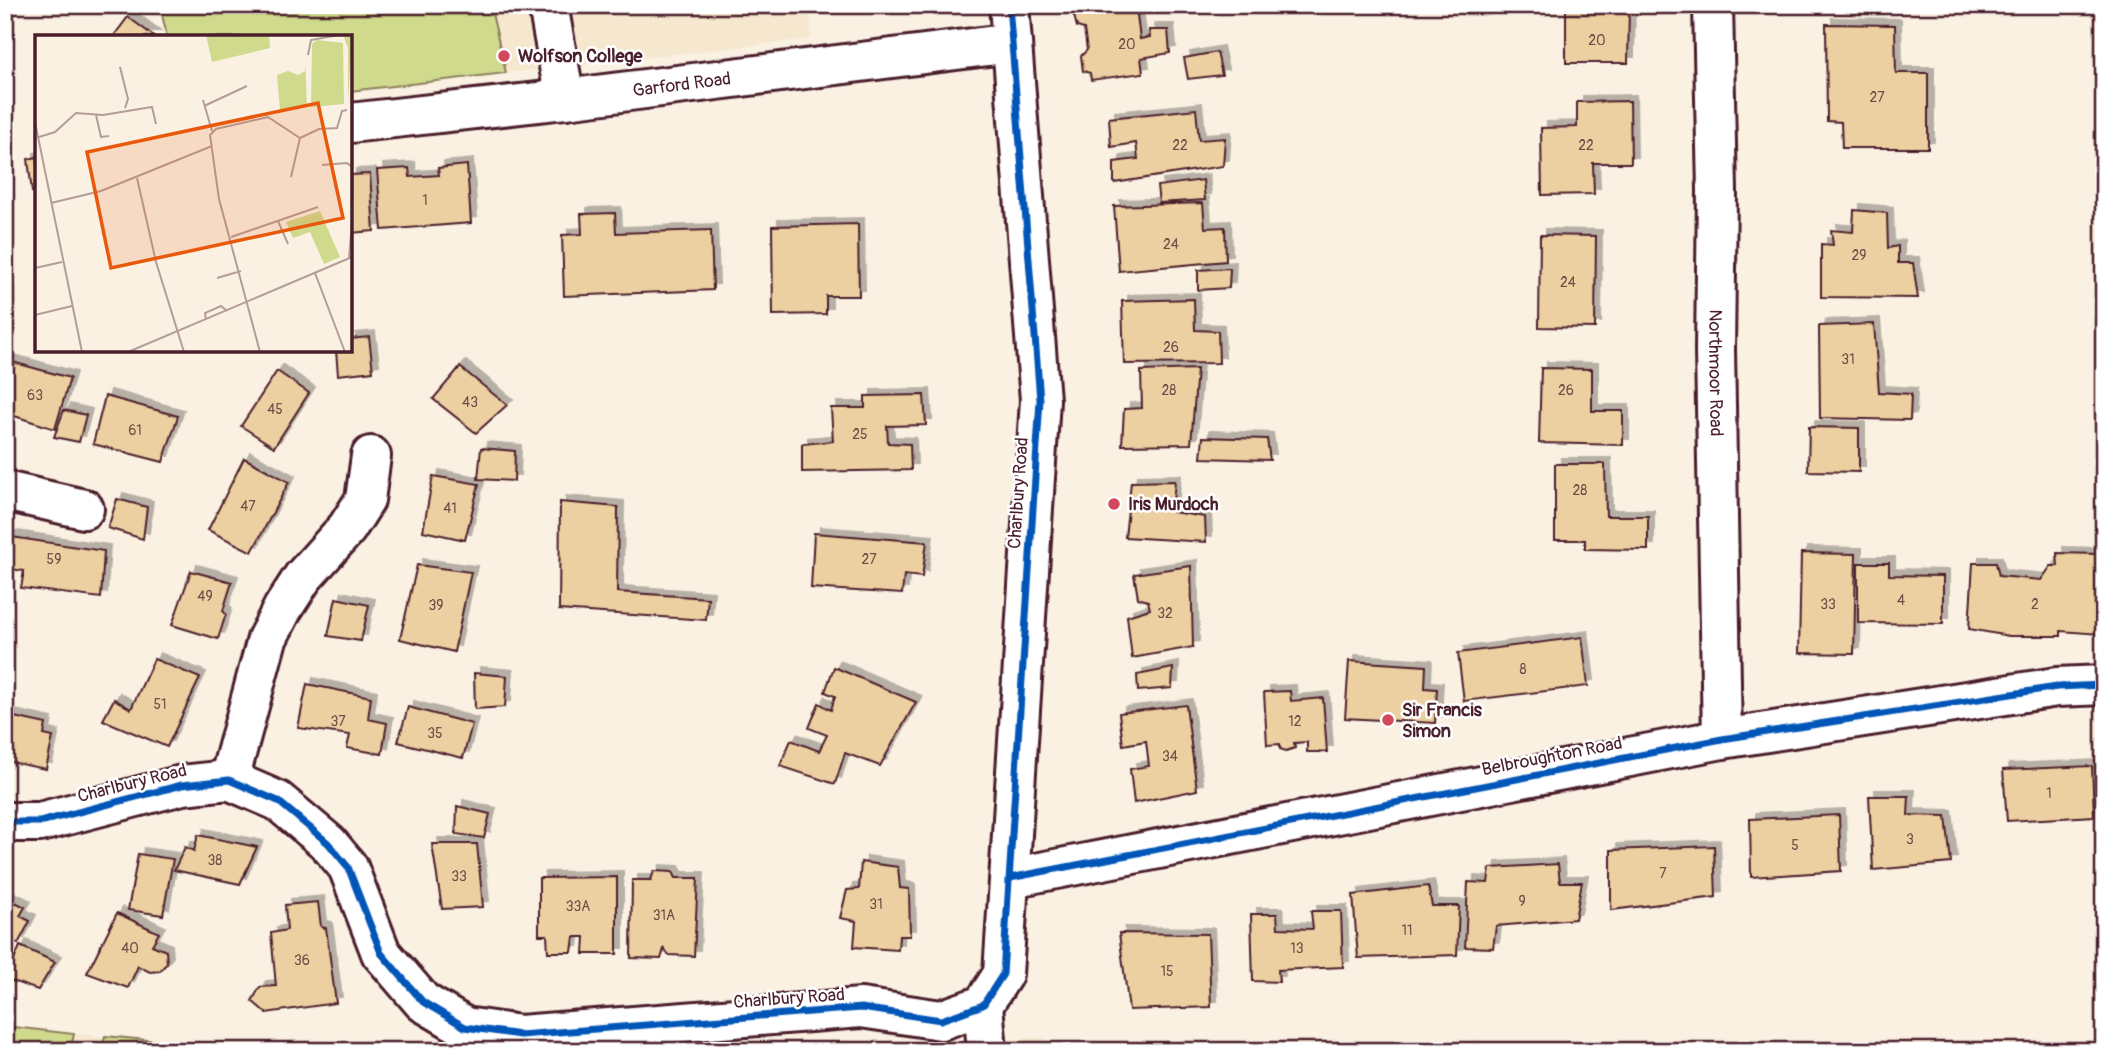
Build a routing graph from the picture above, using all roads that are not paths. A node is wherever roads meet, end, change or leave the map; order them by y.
1 (548, 5) edge
2 (1009, 5) edge
3 (1713, 5) edge
4 (1012, 43) junction
5 (565, 100) junction
6 (352, 123) edge
7 (371, 457) dead end
8 (5, 491) edge
9 (84, 509) dead end
10 (2104, 685) edge
11 (1722, 739) junction
12 (229, 780) junction
13 (5, 822) edge
14 (1010, 878) junction
15 (983, 1005) junction
16 (987, 1051) edge

1 - 5 street
2 - 4 street, Charlbury Road
3 - 11 street, Northmoor Road
4 - 5 street, Garford Road
4 - 14 street, Charlbury Road
5 - 6 street, Garford Road
7 - 12 street
8 - 9 street
10 - 11 street, Belbroughton Road
11 - 14 street, Belbroughton Road
12 - 13 street, Charlbury Road
12 - 15 street, Charlbury Road
14 - 15 street, Charlbury Road
15 - 16 street

